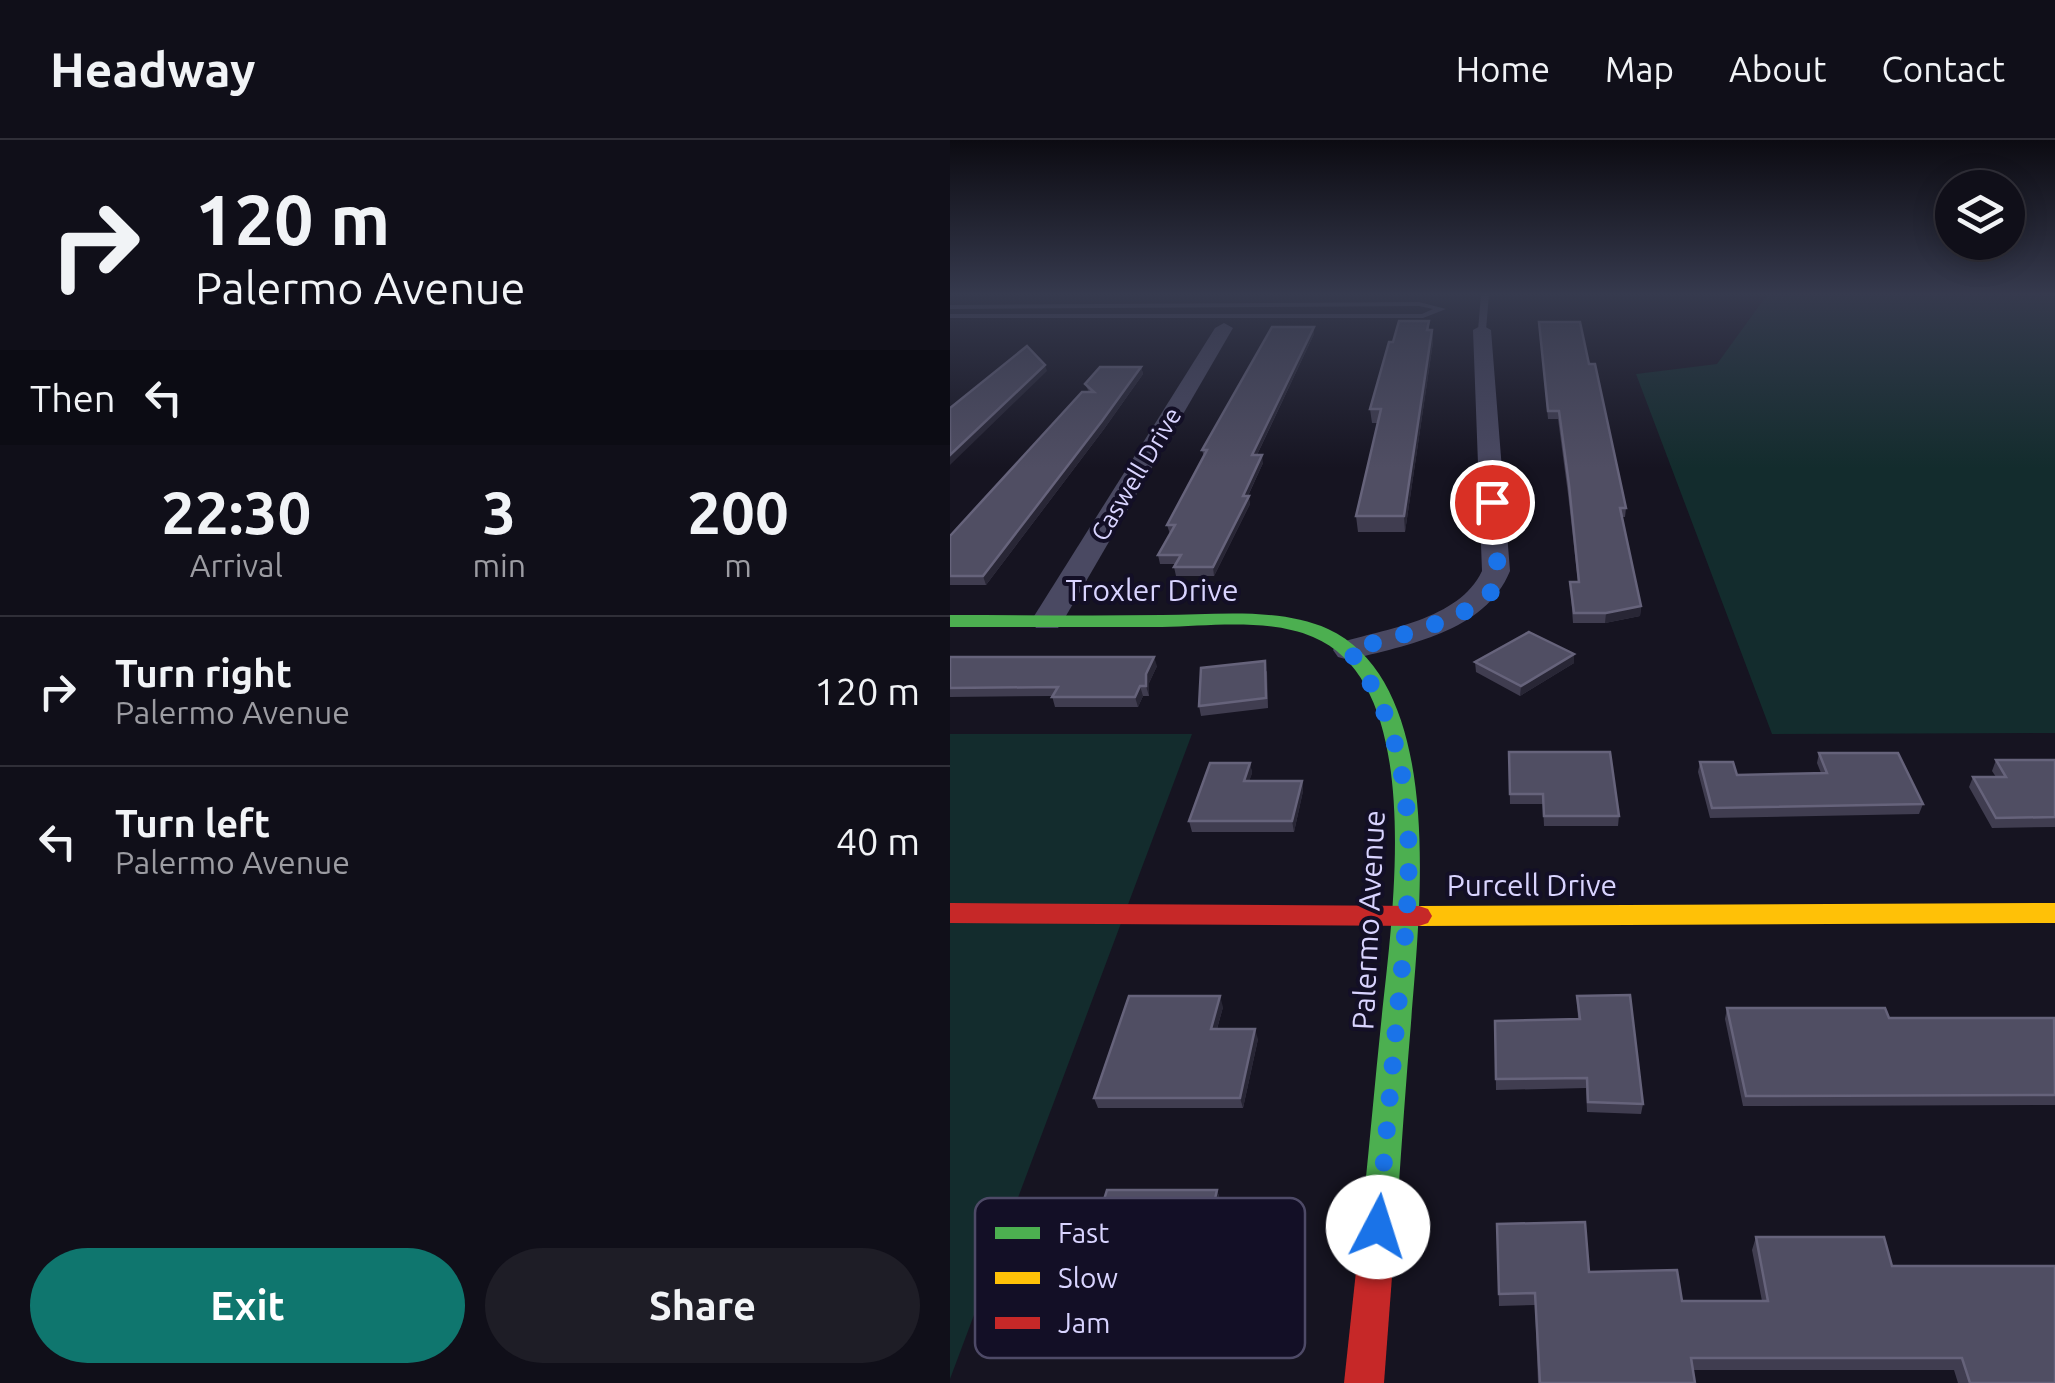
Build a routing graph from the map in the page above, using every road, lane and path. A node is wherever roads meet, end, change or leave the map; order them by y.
1 (1209, 352) edge
2 (1483, 352) edge
3 (1047, 620) junction
4 (950, 621) edge
5 (1349, 650) junction
6 (2055, 913) edge
7 (950, 914) edge
8 (1406, 916) junction
9 (1364, 1383) edge

1 - 3 street, Caswell Drive
2 - 5 street
3 - 4 street, Troxler Drive
3 - 5 street, Troxler Drive
5 - 8 street, Palermo Avenue
6 - 8 street, Purcell Drive
7 - 8 street, Purcell Drive
8 - 9 street, Palermo Avenue

